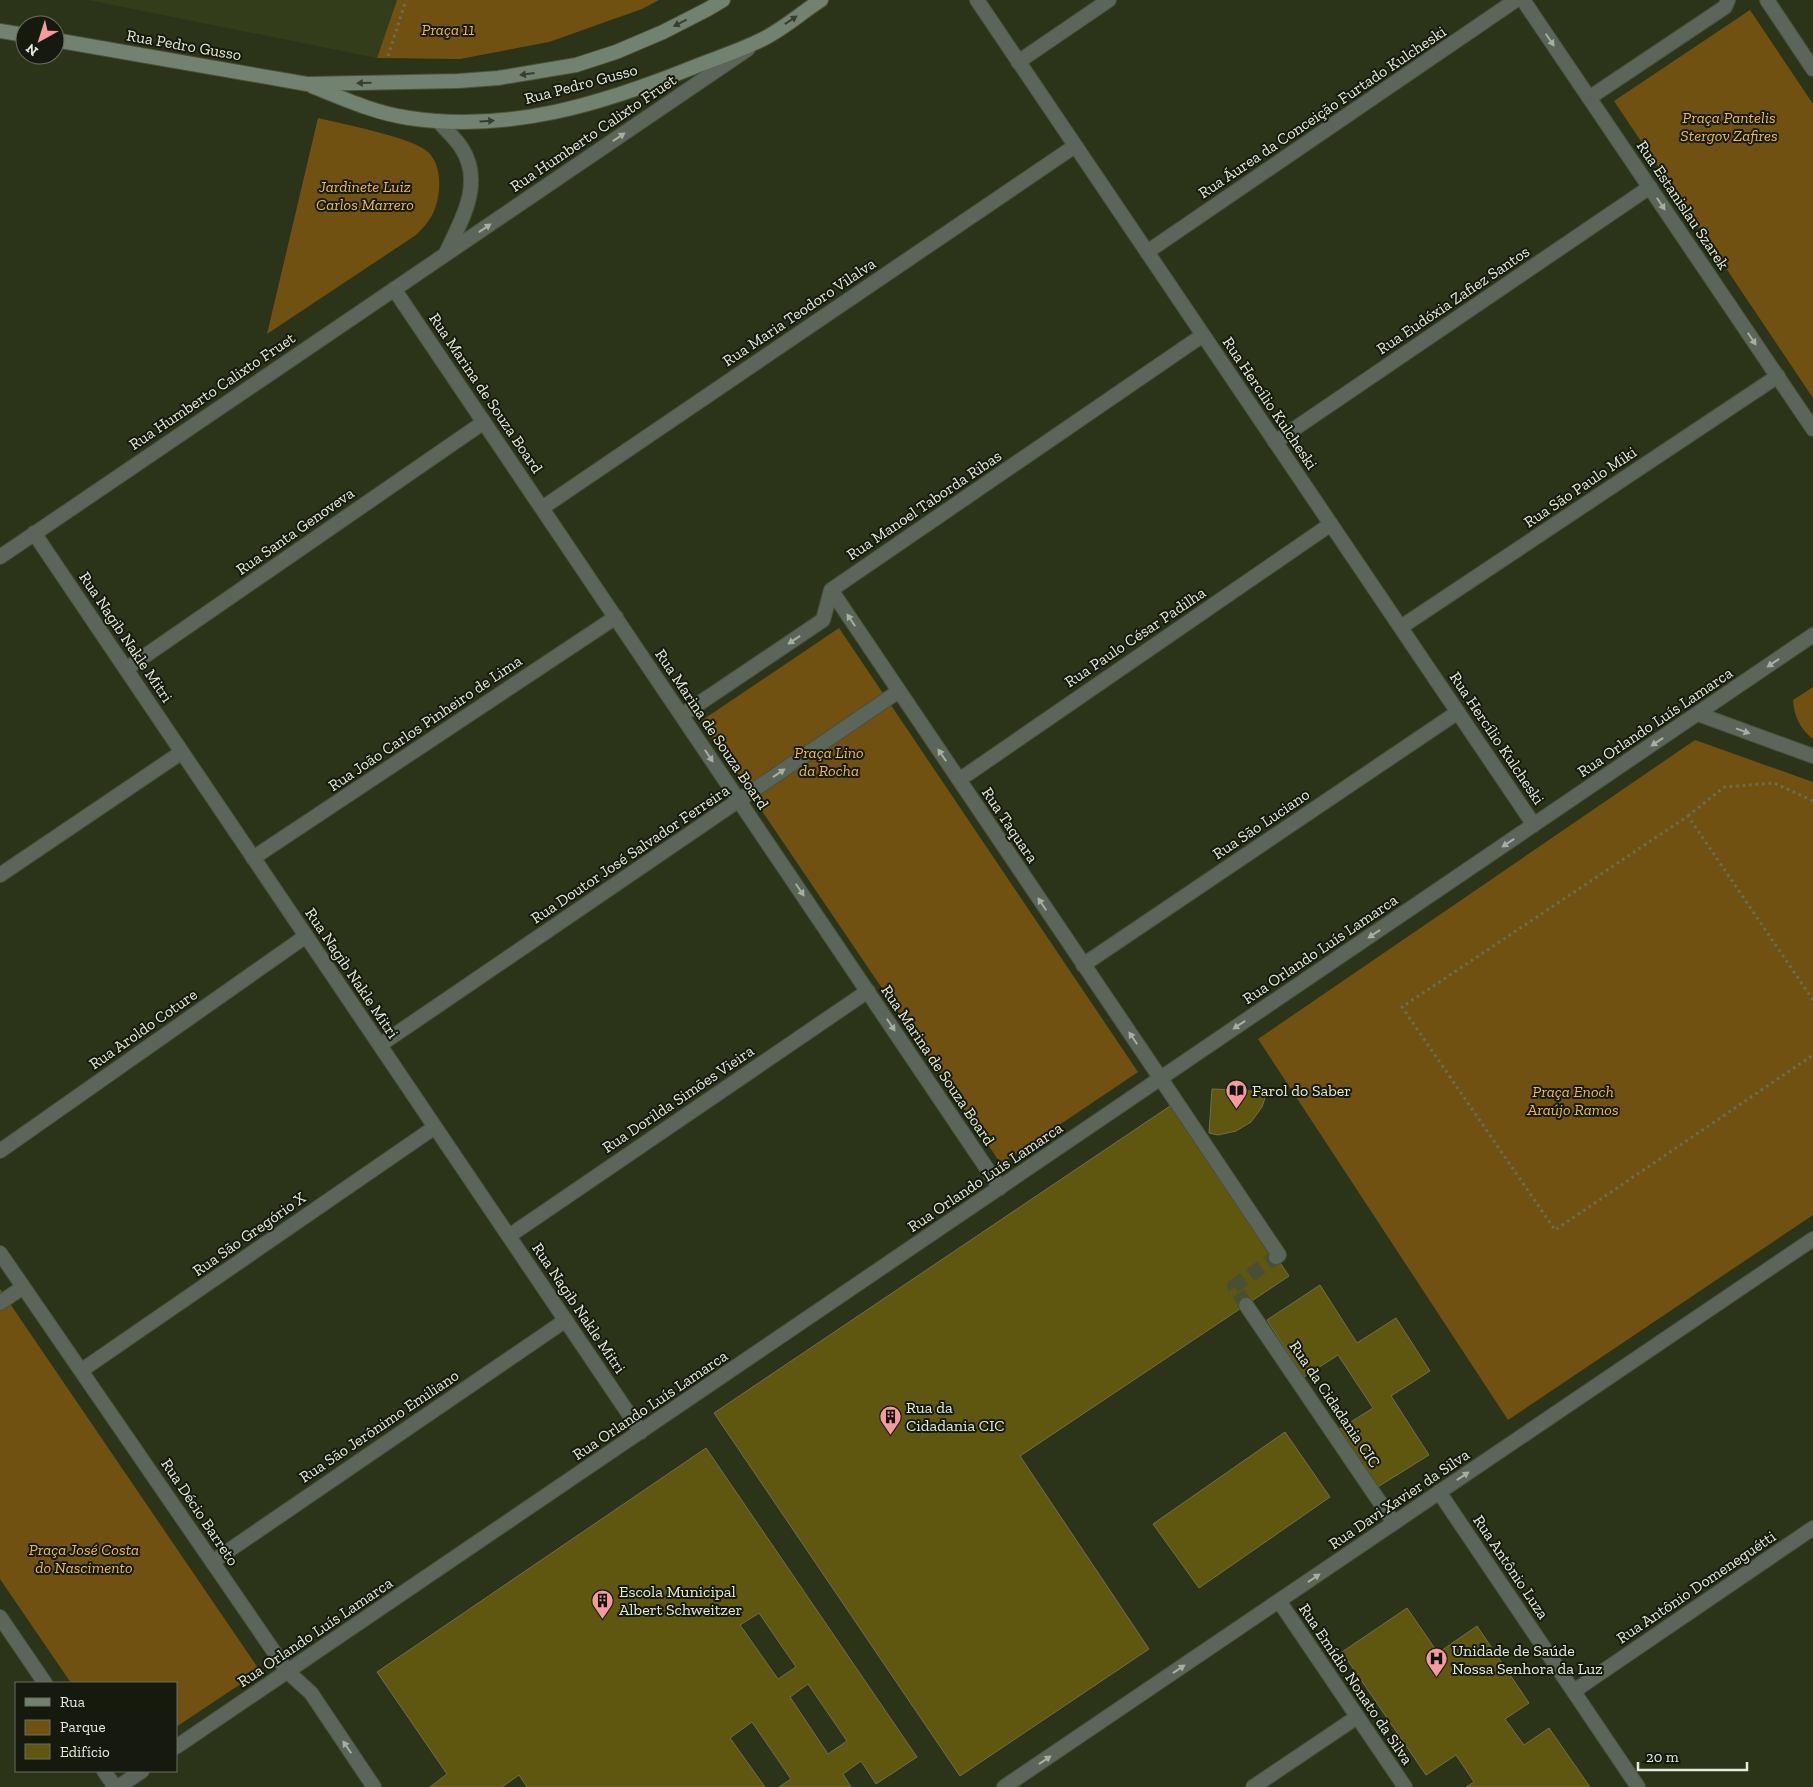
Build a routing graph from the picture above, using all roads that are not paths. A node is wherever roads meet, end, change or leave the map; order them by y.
1 (723, 0) edge
2 (821, 0) edge
3 (977, 0) edge
4 (1109, 0) edge
5 (1516, 0) edge
6 (1523, 0) edge
7 (1728, 0) edge
8 (1767, 0) edge
9 (0, 31) edge
10 (15, 33) edge
11 (762, 40) junction
12 (65, 42) edge
13 (1018, 62) junction
14 (1813, 69) edge
15 (307, 84) junction
16 (1589, 98) junction
17 (438, 121) junction
18 (1075, 146) junction
19 (1650, 187) junction
20 (1147, 252) junction
21 (445, 255) junction
22 (394, 289) junction
23 (1203, 335) junction
24 (1778, 376) junction
25 (484, 422) junction
26 (1813, 429) edge
27 (1276, 442) junction
28 (542, 508) junction
29 (1331, 524) junction
30 (34, 533) junction
31 (0, 557) edge
32 (831, 590) junction
33 (616, 617) junction
34 (1401, 628) junction
35 (1813, 635) edge
36 (126, 669) junction
37 (900, 691) junction
38 (1458, 712) junction
39 (1698, 714) junction
40 (682, 715) junction
41 (182, 752) junction
42 (1813, 756) edge
43 (959, 780) junction
44 (739, 800) junction
45 (1534, 825) junction
46 (253, 858) junction
47 (0, 875) edge
48 (306, 936) junction
49 (1084, 965) junction
50 (868, 991) junction
51 (380, 1045) junction
52 (1161, 1079) junction
53 (435, 1127) junction
54 (0, 1151) edge
55 (1000, 1188) junction
56 (509, 1236) junction
57 (1813, 1239) edge
58 (0, 1253) edge
59 (1276, 1257) dead end
60 (24, 1287) junction
61 (0, 1304) edge
62 (1246, 1304) tunnel mouth
63 (566, 1320) junction
64 (82, 1370) junction
65 (641, 1432) junction
66 (1439, 1492) junction
67 (1394, 1523) junction
68 (1813, 1528) edge
69 (212, 1562) junction
70 (1279, 1601) junction
71 (0, 1617) edge
72 (288, 1672) junction
73 (43, 1682) edge
74 (1574, 1691) junction
75 (1358, 1717) junction
76 (178, 1746) edge
77 (105, 1772) edge
78 (140, 1772) edge
79 (116, 1787) edge
80 (374, 1787) edge
81 (1004, 1787) edge
82 (1253, 1787) edge
83 (1405, 1787) edge
84 (1638, 1787) edge

1 -> 15 main road, Rua Pedro Gusso
11 -> 2 main road, Rua Pedro Gusso
3 - 13 street, Rua Hercílio Kulcheski
4 - 13 street
5 - 20 street, Rua Áurea da Conceição Furtado Kulcheski
6 -> 16 street, Rua Estanislau Szarek
7 - 16 street
8 - 14 street
9 - 10 main road
17 -> 11 main road, Rua Pedro Gusso
21 -> 11 street, Rua Humberto Calixto Fruet
12 - 15 main road, Rua Pedro Gusso
13 - 18 street, Rua Hercílio Kulcheski
15 - 17 main road, Rua Pedro Gusso
16 - 19 street, Rua Estanislau Szarek
17 - 21 street
18 - 20 street, Rua Hercílio Kulcheski
18 - 28 street, Rua Maria Teodoro Vilalva
19 -> 24 street, Rua Estanislau Szarek
19 - 27 street, Rua Eudóxia Zafiez Santos
20 - 23 street, Rua Hercílio Kulcheski
21 - 22 street, Rua Humberto Calixto Fruet
22 - 25 street, Rua Marina de Souza Board
22 - 30 street, Rua Humberto Calixto Fruet
23 - 27 street, Rua Hercílio Kulcheski
23 - 32 street, Rua Manoel Taborda Ribas
24 - 26 street, Rua Estanislau Szarek
24 - 34 street, Rua São Paulo Miki
25 - 28 street, Rua Marina de Souza Board
25 - 36 street, Rua Santa Genoveva
27 - 29 street, Rua Hercílio Kulcheski
28 - 33 street, Rua Marina de Souza Board
29 - 34 street, Rua Hercílio Kulcheski
29 - 43 street, Rua Paulo César Padilha
30 - 31 street, Rua Humberto Calixto Fruet
30 - 36 street, Rua Nagib Nakle Mitri
37 -> 32 street, Rua Taquara
32 -> 40 street
33 - 40 street, Rua Marina de Souza Board
33 - 46 street, Rua João Carlos Pinheiro de Lima
34 - 38 street, Rua Hercílio Kulcheski
35 -> 39 street, Rua Orlando Luís Lamarca
36 - 41 street, Rua Nagib Nakle Mitri
43 -> 37 street, Rua Taquara
44 -> 37 street, Rua Doutor José Salvador Ferreira
38 - 45 street, Rua Hercílio Kulcheski
38 - 49 street, Rua São Luciano
39 -> 42 street
39 -> 45 street, Rua Orlando Luís Lamarca
40 -> 44 street, Rua Marina de Souza Board
41 - 46 street, Rua Nagib Nakle Mitri
41 - 47 street
49 -> 43 street, Rua Taquara
44 -> 50 street, Rua Marina de Souza Board
44 - 51 street, Rua Doutor José Salvador Ferreira
45 -> 52 street, Rua Orlando Luís Lamarca
46 - 48 street, Rua Nagib Nakle Mitri
48 - 51 street, Rua Nagib Nakle Mitri
48 - 54 street, Rua Aroldo Coture
52 -> 49 street, Rua Taquara
50 -> 55 street, Rua Marina de Souza Board
50 - 56 street, Rua Dorilda Simões Vieira
51 - 53 street, Rua Nagib Nakle Mitri
52 - 55 street, Rua Orlando Luís Lamarca
52 - 59 street
53 - 56 street, Rua Nagib Nakle Mitri
53 - 64 street, Rua São Gregório X
55 - 65 street, Rua Orlando Luís Lamarca
56 - 63 street, Rua Nagib Nakle Mitri
66 -> 57 street, Rua Davi Xavier da Silva
58 - 60 street, Rua Décio Barreto
60 - 61 street
60 - 64 street, Rua Décio Barreto
62 - 67 street, Rua da Cidadania CIC
63 - 65 street, Rua Nagib Nakle Mitri
63 - 69 street, Rua São Jerônimo Emiliano
64 - 69 street, Rua Décio Barreto
65 - 72 street, Rua Orlando Luís Lamarca
66 - 67 street, Rua Davi Xavier da Silva
66 - 74 street, Rua Antônio Luza
70 -> 67 street, Rua Davi Xavier da Silva
68 - 74 street, Rua Antônio Domeneguétti
69 - 72 street, Rua Décio Barreto
70 - 75 street, Rua Emídio Nonato da Silva
81 -> 70 street, Rua Davi Xavier da Silva
71 - 73 street
72 - 76 street, Rua Orlando Luís Lamarca
80 -> 72 street, Rua Décio Barreto
74 - 84 street, Rua Antônio Luza
75 - 82 street
75 - 83 street, Rua Emídio Nonato da Silva
77 - 79 street
78 - 79 street

